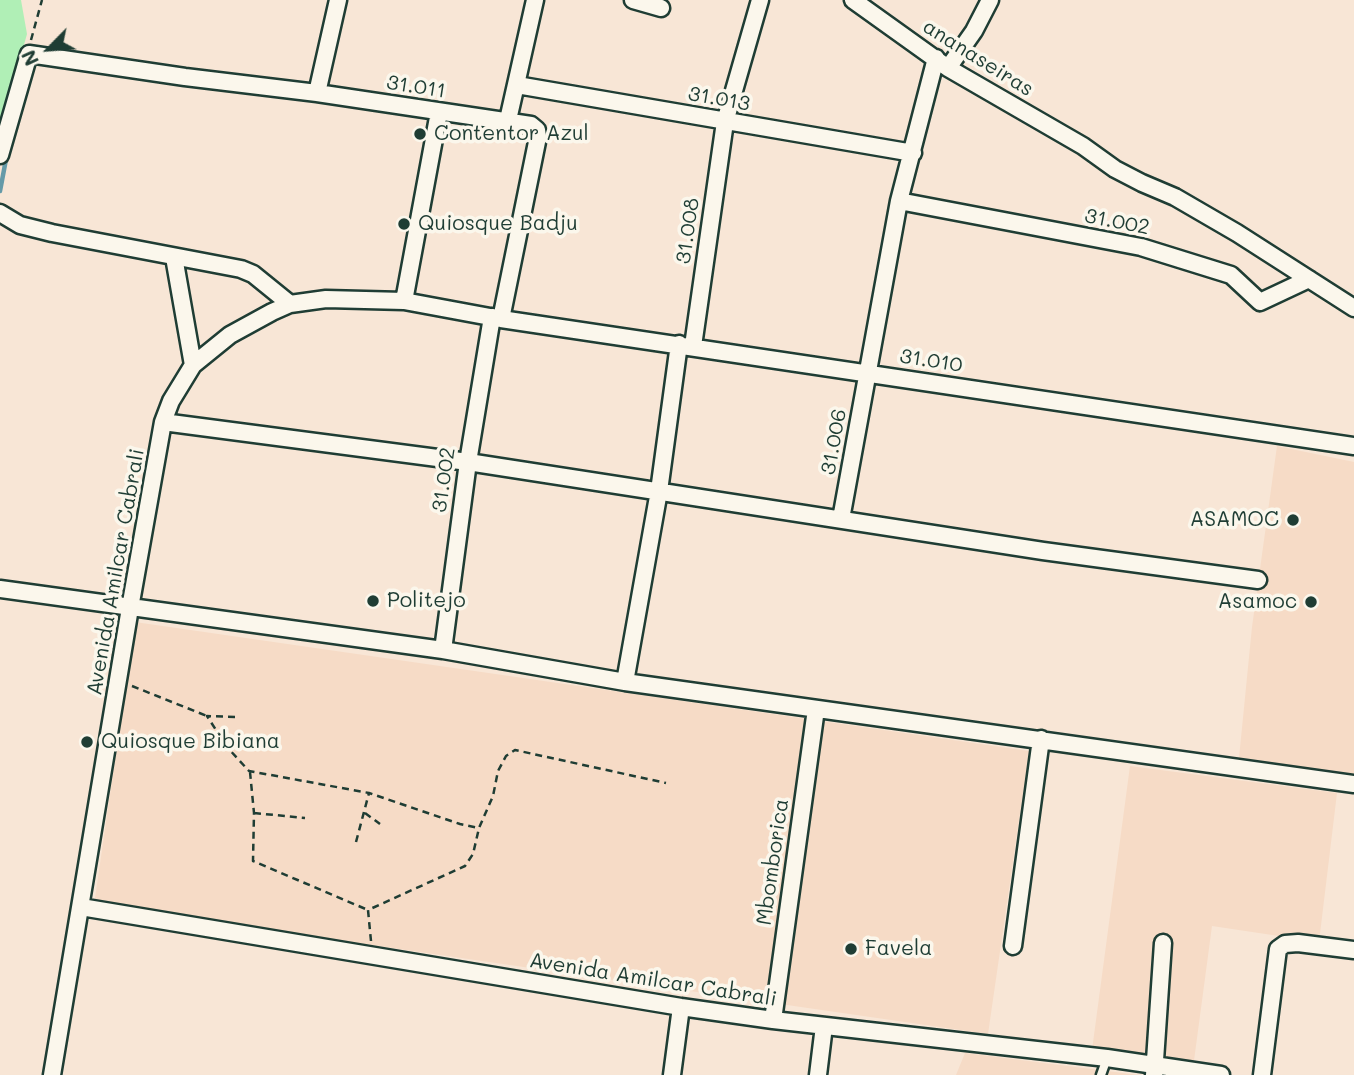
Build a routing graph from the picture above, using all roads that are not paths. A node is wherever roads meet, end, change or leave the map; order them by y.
1 (338, 0) edge
2 (535, 0) edge
3 (633, 0) edge
4 (760, 0) edge
5 (853, 0) edge
6 (990, 0) edge
7 (661, 8) dead end
8 (942, 63) junction
9 (517, 85) junction
10 (317, 93) junction
11 (439, 112) junction
12 (508, 120) junction
13 (725, 122) junction
14 (913, 153) junction
15 (0, 155) edge
16 (900, 201) junction
17 (0, 213) edge
18 (174, 257) junction
19 (1308, 279) junction
20 (404, 301) junction
21 (290, 304) junction
22 (1354, 308) edge
23 (496, 318) junction
24 (686, 345) junction
25 (193, 365) junction
26 (868, 373) junction
27 (163, 422) junction
28 (1354, 446) edge
29 (468, 462) junction
30 (659, 491) junction
31 (841, 519) junction
32 (1258, 580) dead end
33 (0, 589) edge
34 (130, 608) junction
35 (443, 650) junction
36 (625, 682) junction
37 (816, 709) junction
38 (1041, 739) junction
39 (1354, 785) edge
40 (81, 907) junction
41 (1163, 943) dead end
42 (1013, 946) dead end
43 (1354, 950) edge
44 (681, 1007) junction
45 (773, 1020) junction
46 (824, 1026) junction
47 (1107, 1058) junction
48 (1155, 1070) edge
49 (52, 1075) edge
50 (672, 1075) edge
51 (818, 1075) edge
52 (1101, 1075) edge
53 (1221, 1075) edge
54 (1262, 1075) edge

1 - 10 street
2 - 9 street
3 - 7 street
4 - 13 street, 31.008
5 - 8 street, ananaseiras
6 - 8 street
8 - 14 street, 31.006
8 - 19 street, ananaseiras
9 - 12 street
9 - 13 street, 31.013
10 - 11 street, 31.011
10 - 15 street, 31.011
11 - 12 street, 31.011
11 - 20 street
12 - 23 street, 31.011
13 - 14 street, 31.013
13 - 24 street, 31.008
14 - 16 street, 31.006
16 - 19 street, 31.002
16 - 26 street, 31.006
17 - 18 street
18 - 21 street
18 - 25 street
19 - 22 street, ananaseiras
20 - 21 street, Avenida Amilcar Cabrali
20 - 23 street, 31.010
21 - 25 street, Avenida Amilcar Cabrali
23 - 24 street, 31.010
23 - 29 street, 31.002
24 - 26 street, 31.010
24 - 30 street, 31.008
25 - 27 street, Avenida Amilcar Cabrali
26 - 28 street, 31.010
26 - 31 street, 31.006
27 - 29 street
27 - 34 street, Avenida Amilcar Cabrali
29 - 30 street
29 - 35 street, 31.002
30 - 31 street
30 - 36 street, 31.008
31 - 32 street
33 - 34 street
34 - 35 street
34 - 40 street, Avenida Amilcar Cabrali
35 - 36 street
36 - 37 street
37 - 38 street
37 - 45 street, Mbomborica
38 - 39 street
38 - 42 street
40 - 44 street, Avenida Amilcar Cabrali
40 - 49 street, Avenida Amilcar Cabrali
41 - 48 street
43 - 54 street
44 - 45 street, Avenida Amilcar Cabrali
44 - 50 street
45 - 46 street, Avenida Amilcar Cabrali
46 - 47 street, Avenida Amilcar Cabrali
46 - 51 street
47 - 48 street, Avenida Amilcar Cabrali
47 - 52 lane
48 - 53 street, Avenida Amilcar Cabrali

